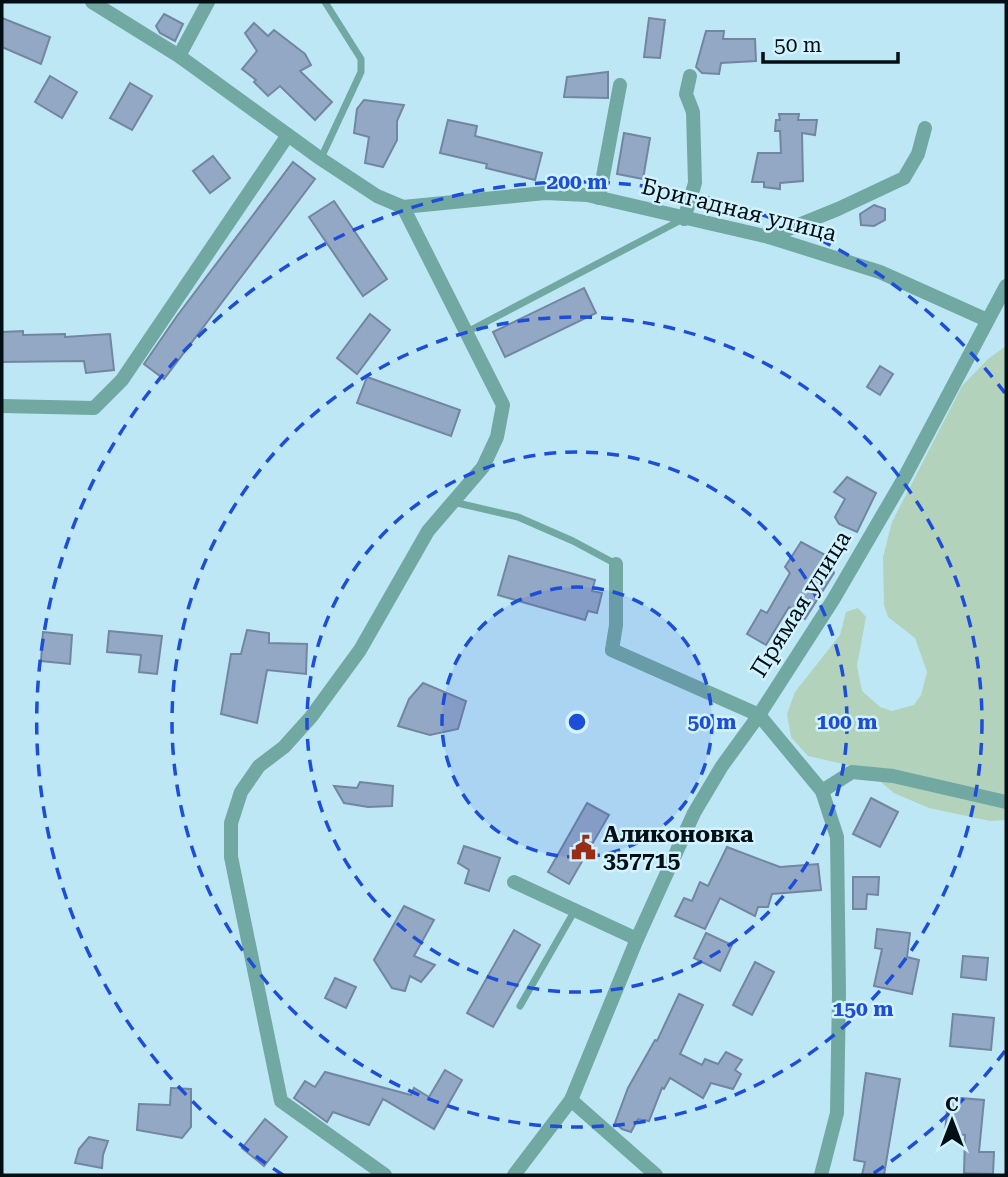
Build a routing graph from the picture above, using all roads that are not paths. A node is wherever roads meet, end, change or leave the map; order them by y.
1 (92, 2) edge
2 (208, 2) edge
3 (325, 2) edge
4 (179, 56) junction
5 (690, 76) dead end
6 (620, 85) dead end
7 (925, 128) dead end
8 (288, 135) junction
9 (321, 159) junction
10 (599, 198) junction
11 (403, 207) junction
12 (684, 219) junction
13 (769, 237) junction
14 (1006, 286) edge
15 (987, 320) junction
16 (467, 332) junction
17 (2, 407) edge
18 (453, 502) junction
19 (617, 564) joint
20 (759, 715) junction
21 (822, 791) junction
22 (1006, 802) edge
23 (514, 882) dead end
24 (575, 910) junction
25 (638, 939) junction
26 (520, 1006) dead end
27 (571, 1100) junction
28 (385, 1175) edge
29 (514, 1175) edge
30 (656, 1175) edge
31 (821, 1175) edge

1 - 4 street
2 - 4 street
3 - 9 lane
4 - 8 street
5 - 12 street
6 - 10 street
7 - 13 street
8 - 9 street
8 - 17 street
9 - 11 street
10 - 11 street, Бригадная улица
10 - 12 street, Бригадная улица
11 - 16 street
12 - 13 street, Бригадная улица
12 - 16 lane
13 - 15 street, Бригадная улица
14 - 15 street, Прямая улица
15 - 20 street, Прямая улица
16 - 18 street
18 - 19 lane
18 - 28 street
19 - 20 street
20 - 21 street
20 - 25 street, Прямая улица
21 - 22 street
21 - 31 street
23 - 24 street
24 - 25 street
24 - 26 lane
25 - 27 street, Прямая улица
27 - 29 street, Прямая улица
27 - 30 street

